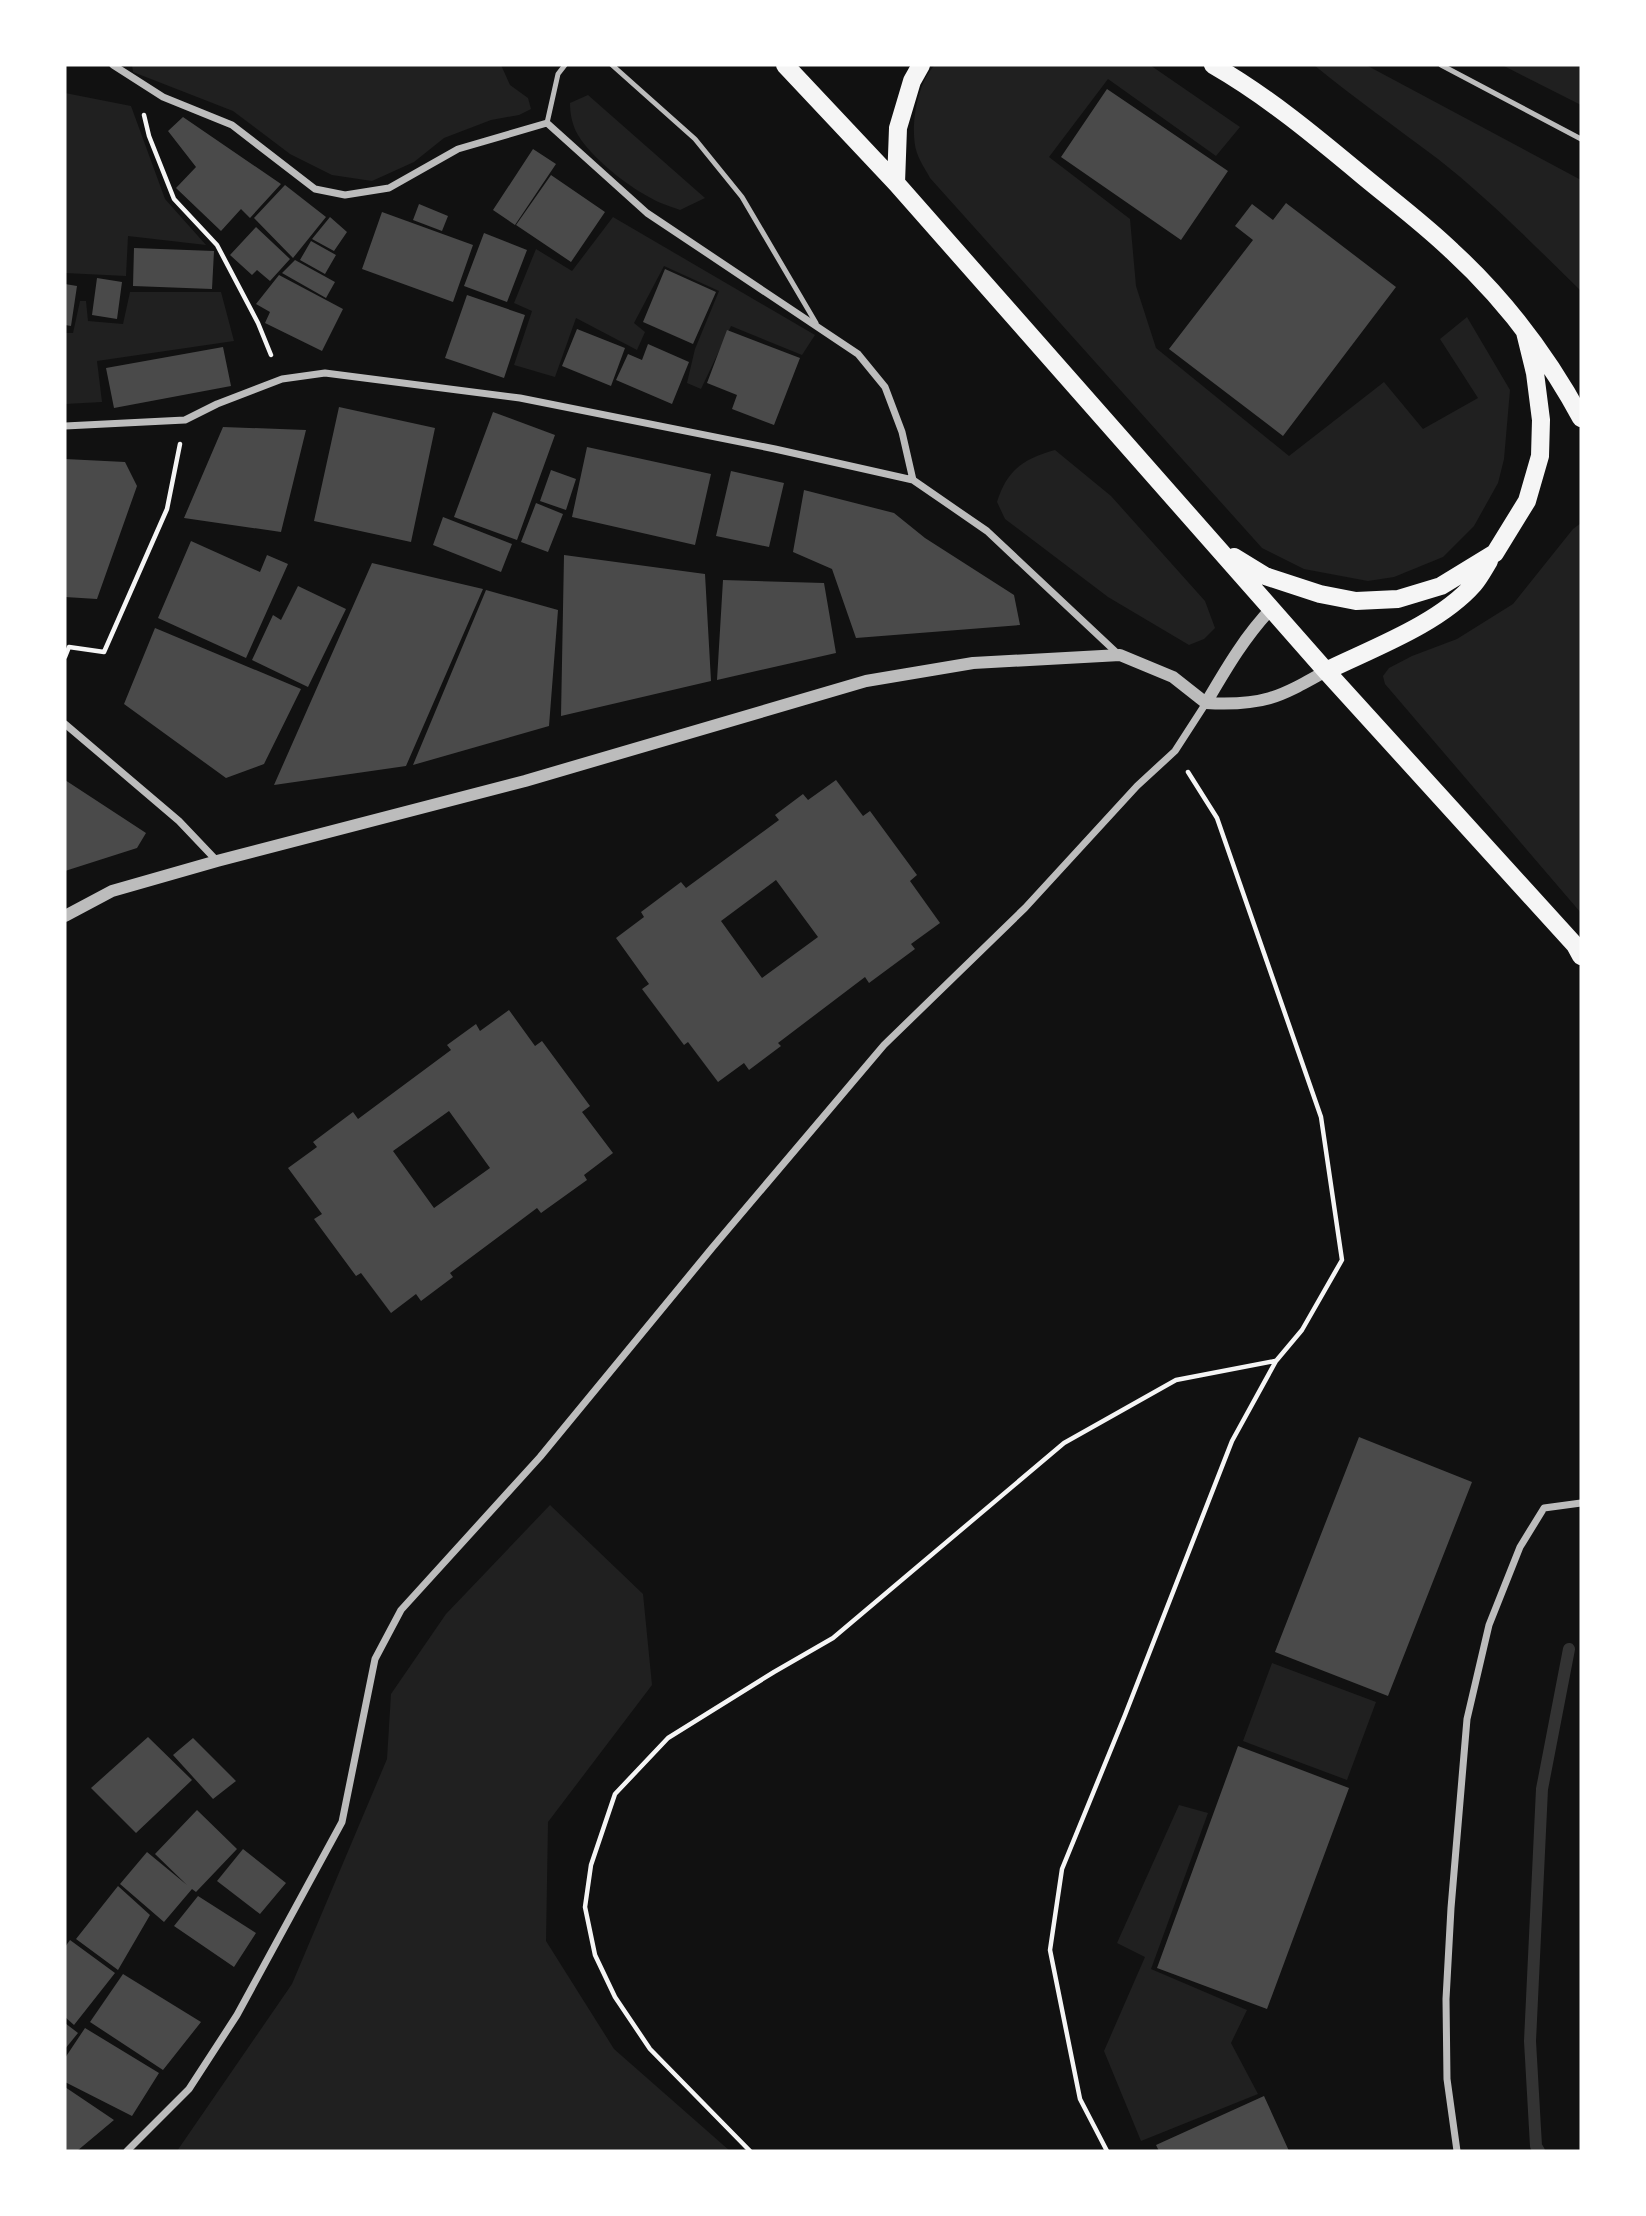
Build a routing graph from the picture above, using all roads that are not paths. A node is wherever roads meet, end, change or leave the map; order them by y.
1 (113, 65) edge
2 (565, 65) edge
3 (612, 65) edge
4 (785, 65) edge
5 (921, 65) edge
6 (1213, 65) edge
7 (1441, 65) edge
8 (547, 123) junction
9 (1581, 139) edge
10 (896, 183) junction
11 (816, 323) junction
12 (1525, 332) junction
13 (1581, 418) edge
14 (65, 426) edge
15 (912, 480) junction
16 (1216, 546) junction
17 (1495, 553) junction
18 (1272, 608) junction
19 (1120, 655) junction
20 (1326, 671) junction
21 (1206, 703) junction
22 (65, 724) edge
23 (217, 861) junction
24 (65, 916) edge
25 (1581, 956) edge
26 (1581, 1503) edge
27 (127, 2151) edge
28 (1457, 2151) edge

1 - 8 street
2 - 8 lane
3 - 11 lane
4 - 10 main road
5 - 10 main road
6 - 12 main road
7 - 9 lane
8 - 11 street
10 - 16 main road
11 - 15 street
12 - 13 main road
12 - 17 main road
14 - 15 street
15 - 19 street
16 - 17 main road
16 - 18 main road
17 - 20 main road
18 - 20 main road
18 - 21 street
19 - 21 street
19 - 23 street
20 - 21 street
20 - 25 main road
21 - 27 street
22 - 23 street
23 - 24 street
26 - 28 street

